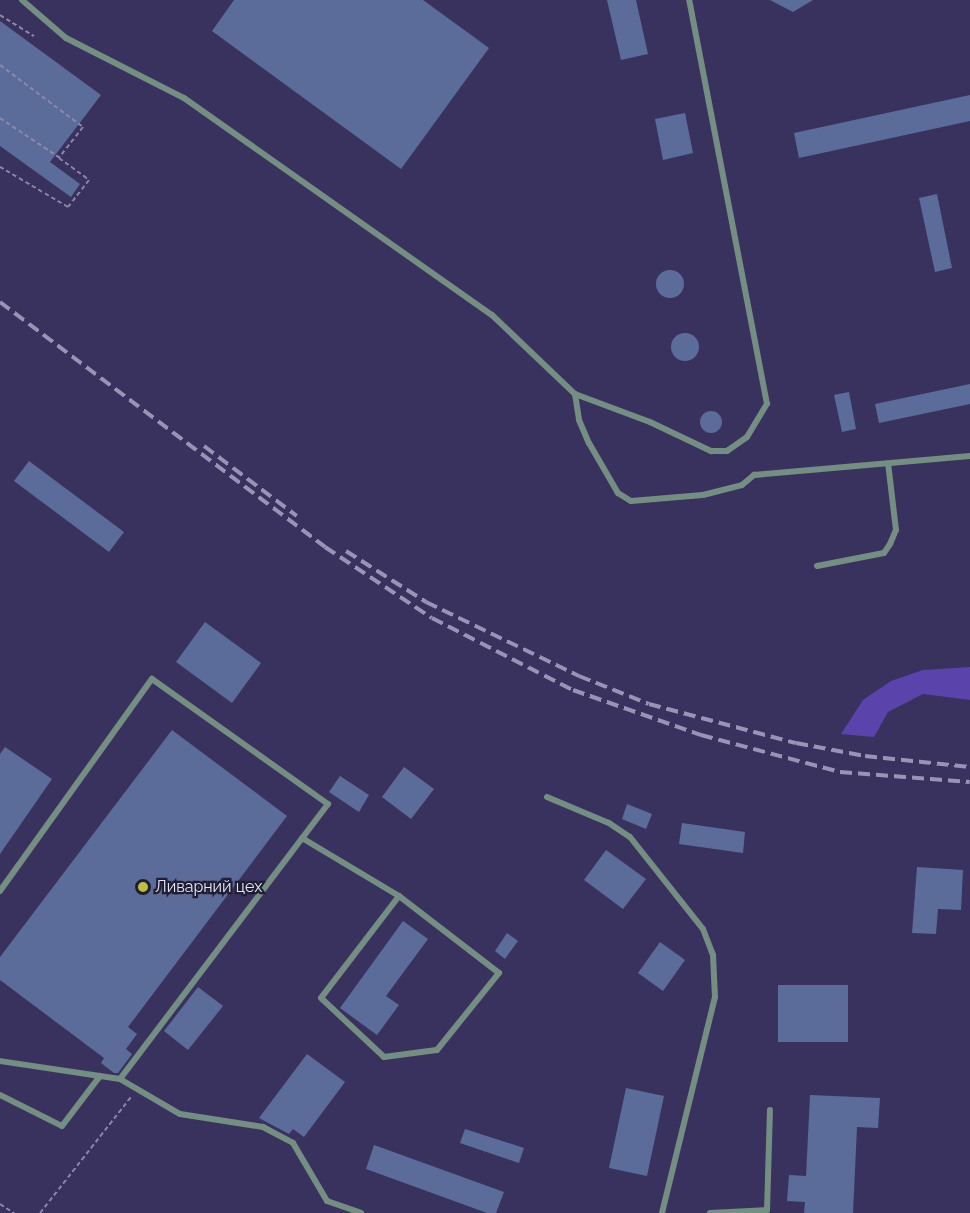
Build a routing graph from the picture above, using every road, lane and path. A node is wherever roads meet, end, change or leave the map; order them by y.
1 (22, 0) edge
2 (689, 0) edge
3 (0, 15) edge
4 (34, 36) dead end
5 (0, 65) edge
6 (0, 118) edge
7 (60, 158) junction
8 (0, 167) edge
9 (575, 394) junction
10 (970, 456) edge
11 (888, 463) junction
12 (817, 566) dead end
13 (547, 797) dead end
14 (302, 838) junction
15 (0, 891) edge
16 (399, 896) junction
17 (0, 1061) edge
18 (100, 1076) junction
19 (120, 1079) junction
20 (137, 1089) junction
21 (0, 1095) edge
22 (770, 1110) dead end
23 (0, 1204) edge
24 (14, 1213) edge
25 (40, 1213) edge
26 (361, 1213) edge
27 (662, 1213) edge
28 (710, 1213) edge

1 - 9 lane
2 - 9 lane
3 - 4 path
5 - 7 path
6 - 7 path
7 - 8 path
9 - 11 lane
10 - 11 lane
11 - 12 lane
13 - 27 lane
14 - 15 lane
14 - 16 lane
14 - 19 lane
16 - 16 lane
17 - 18 lane
18 - 19 lane
18 - 21 lane
19 - 20 lane
20 - 25 path
20 - 26 lane
22 - 28 lane
23 - 24 path

